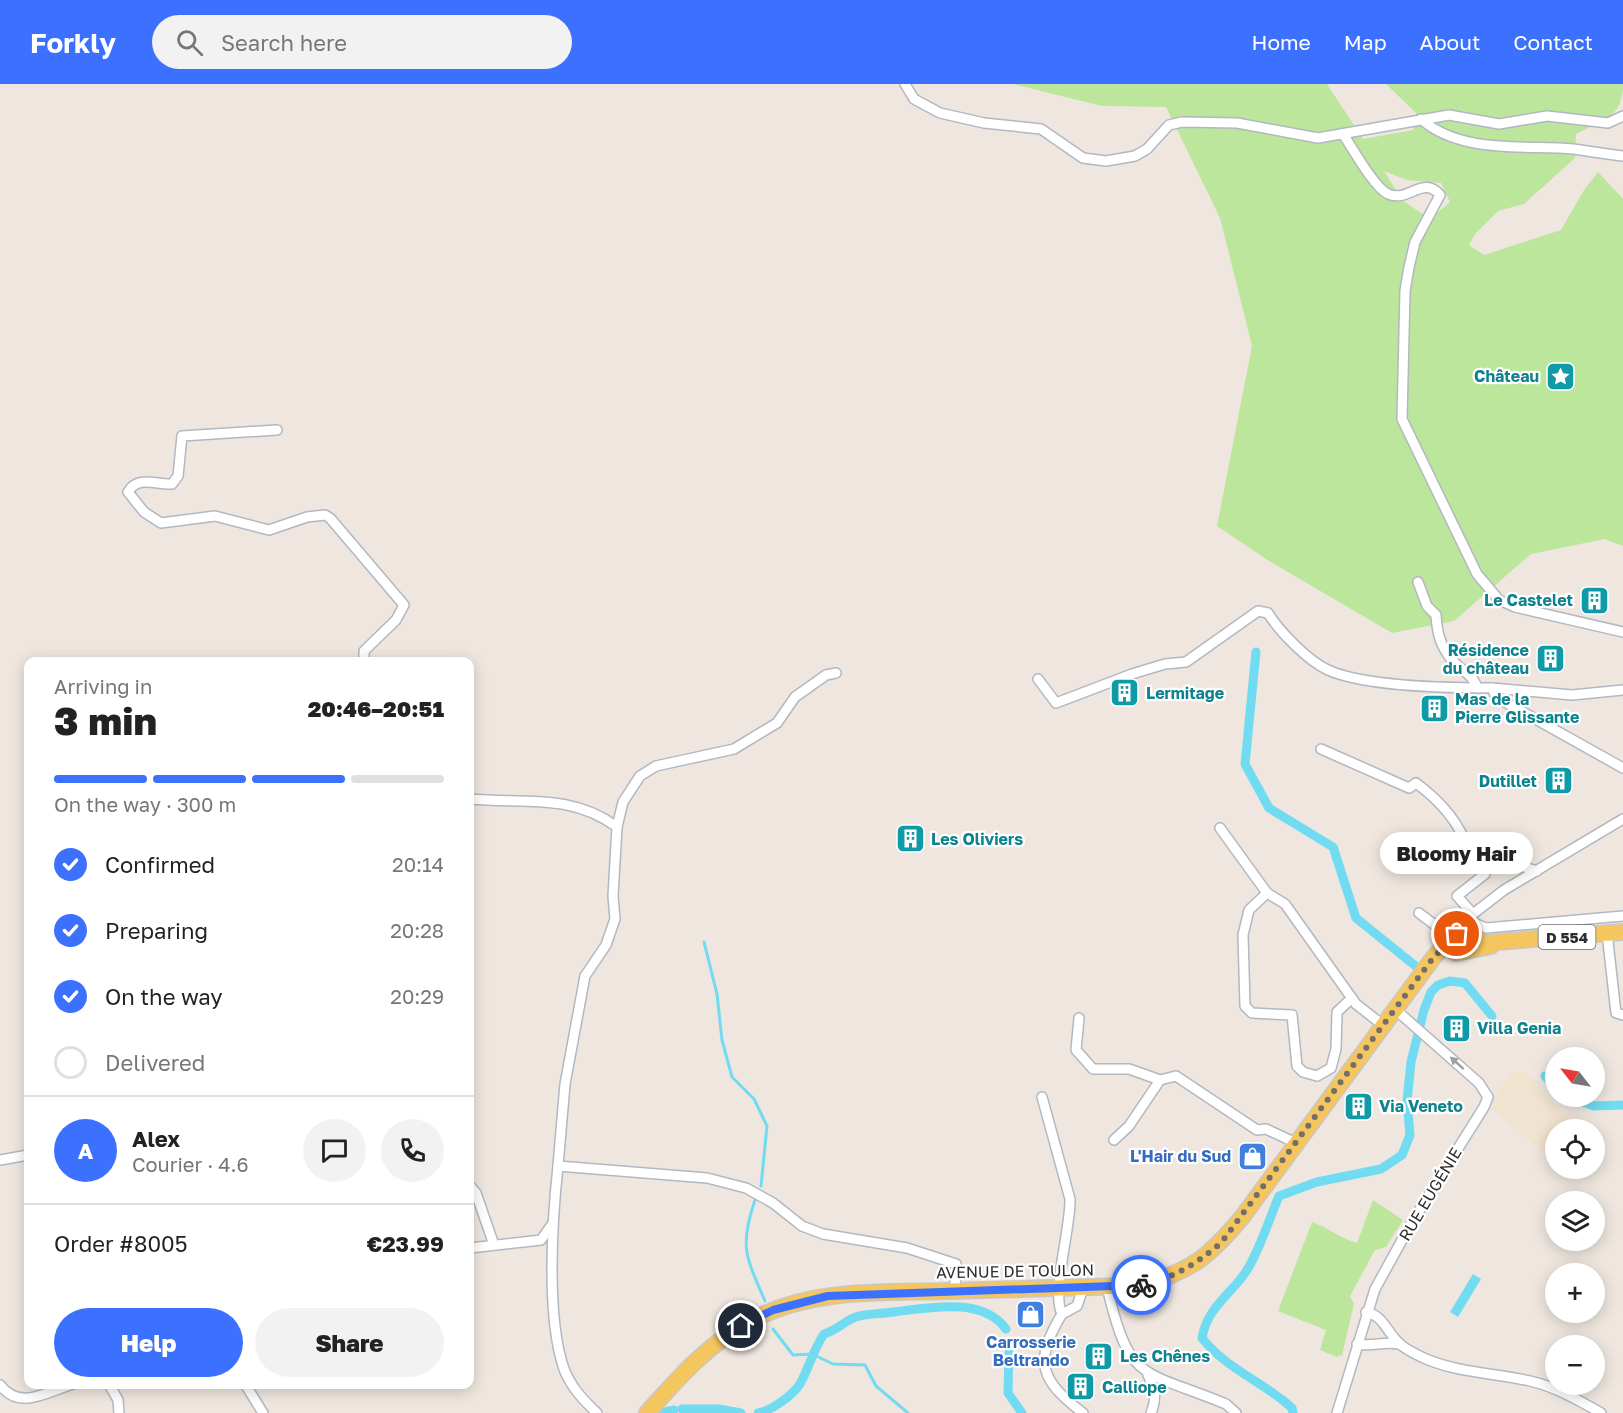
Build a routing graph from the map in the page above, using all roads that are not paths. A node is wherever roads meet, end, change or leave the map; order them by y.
1 (905, 84) edge
2 (1623, 116) edge
3 (1421, 118) junction
4 (1343, 134) junction
5 (1623, 156) edge
6 (277, 430) dead end
7 (1418, 582) dead end
8 (1623, 632) edge
9 (364, 657) edge
10 (836, 673) dead end
11 (1038, 679) dead end
12 (1479, 688) junction
13 (1492, 688) junction
14 (1623, 690) edge
15 (1320, 749) dead end
16 (1623, 768) edge
17 (474, 799) edge
18 (1623, 819) edge
19 (617, 827) junction
20 (1220, 828) dead end
21 (1537, 871) junction
22 (1485, 874) dead end
23 (1267, 892) junction
24 (1419, 913) dead end
25 (1623, 916) edge
26 (1615, 933) edge
27 (1463, 935) junction
28 (1352, 998) junction
29 (1396, 1010) junction
30 (1623, 1015) edge
31 (1079, 1018) dead end
32 (1384, 1026) junction
33 (1160, 1080) junction
34 (1042, 1097) dead end
35 (1114, 1140) dead end
36 (1296, 1143) junction
37 (24, 1156) edge
38 (0, 1160) edge
39 (558, 1166) junction
40 (474, 1191) edge
41 (553, 1223) junction
42 (494, 1245) junction
43 (474, 1248) edge
44 (1107, 1287) junction
45 (1060, 1288) junction
46 (1083, 1288) junction
47 (955, 1291) junction
48 (1366, 1312) junction
49 (1062, 1314) junction
50 (1388, 1330) junction
51 (1382, 1343) junction
52 (1357, 1344) junction
53 (1399, 1344) junction
54 (1148, 1375) junction
55 (0, 1385) edge
56 (56, 1389) edge
57 (112, 1389) edge
58 (248, 1389) edge
59 (119, 1413) edge
60 (263, 1413) edge
61 (597, 1413) edge
62 (648, 1413) edge
63 (1083, 1413) edge
64 (1151, 1413) edge
65 (1236, 1413) edge
66 (1337, 1413) edge
67 (1601, 1413) edge

1 - 4 street
2 - 3 street
3 - 4 street
3 - 5 street
4 - 8 street
6 - 9 street
7 - 12 street
10 - 19 street
11 - 12 street
12 - 13 street
13 - 14 street
13 - 16 street
15 - 21 street
17 - 19 street
18 - 21 street
19 - 39 street
20 - 23 street
21 - 27 street
22 - 27 street
23 - 28 street
23 - 28 street
24 - 27 street
25 - 27 street
26 - 27 main road, D 554
26 - 30 street
27 - 29 main road, AVENUE DE TOULON
28 - 32 street
29 - 32 main road, AVENUE DE TOULON
48 -> 29 street, RUE EUGÉNIE
31 - 33 street
32 - 36 main road, AVENUE DE TOULON
33 - 35 street
33 - 36 street
34 - 45 street
36 - 44 main road, AVENUE DE TOULON
37 - 38 street
39 - 41 street
39 - 47 street
40 - 42 street
41 - 42 street
41 - 61 street
42 - 43 street
44 - 46 main road, AVENUE DE TOULON
44 - 54 street
45 - 46 main road, AVENUE DE TOULON
45 - 47 main road, AVENUE DE TOULON
45 - 49 street
46 - 49 street
47 - 62 main road, AVENUE DE TOULON
48 - 50 street
48 - 52 street, RUE EUGÉNIE
49 - 63 street
50 - 51 street
50 - 53 street
51 - 52 street
51 - 53 street
52 - 66 street, RUE EUGÉNIE
53 - 67 street
54 - 64 street
54 - 65 street
55 - 56 street
57 - 59 street
58 - 60 street

